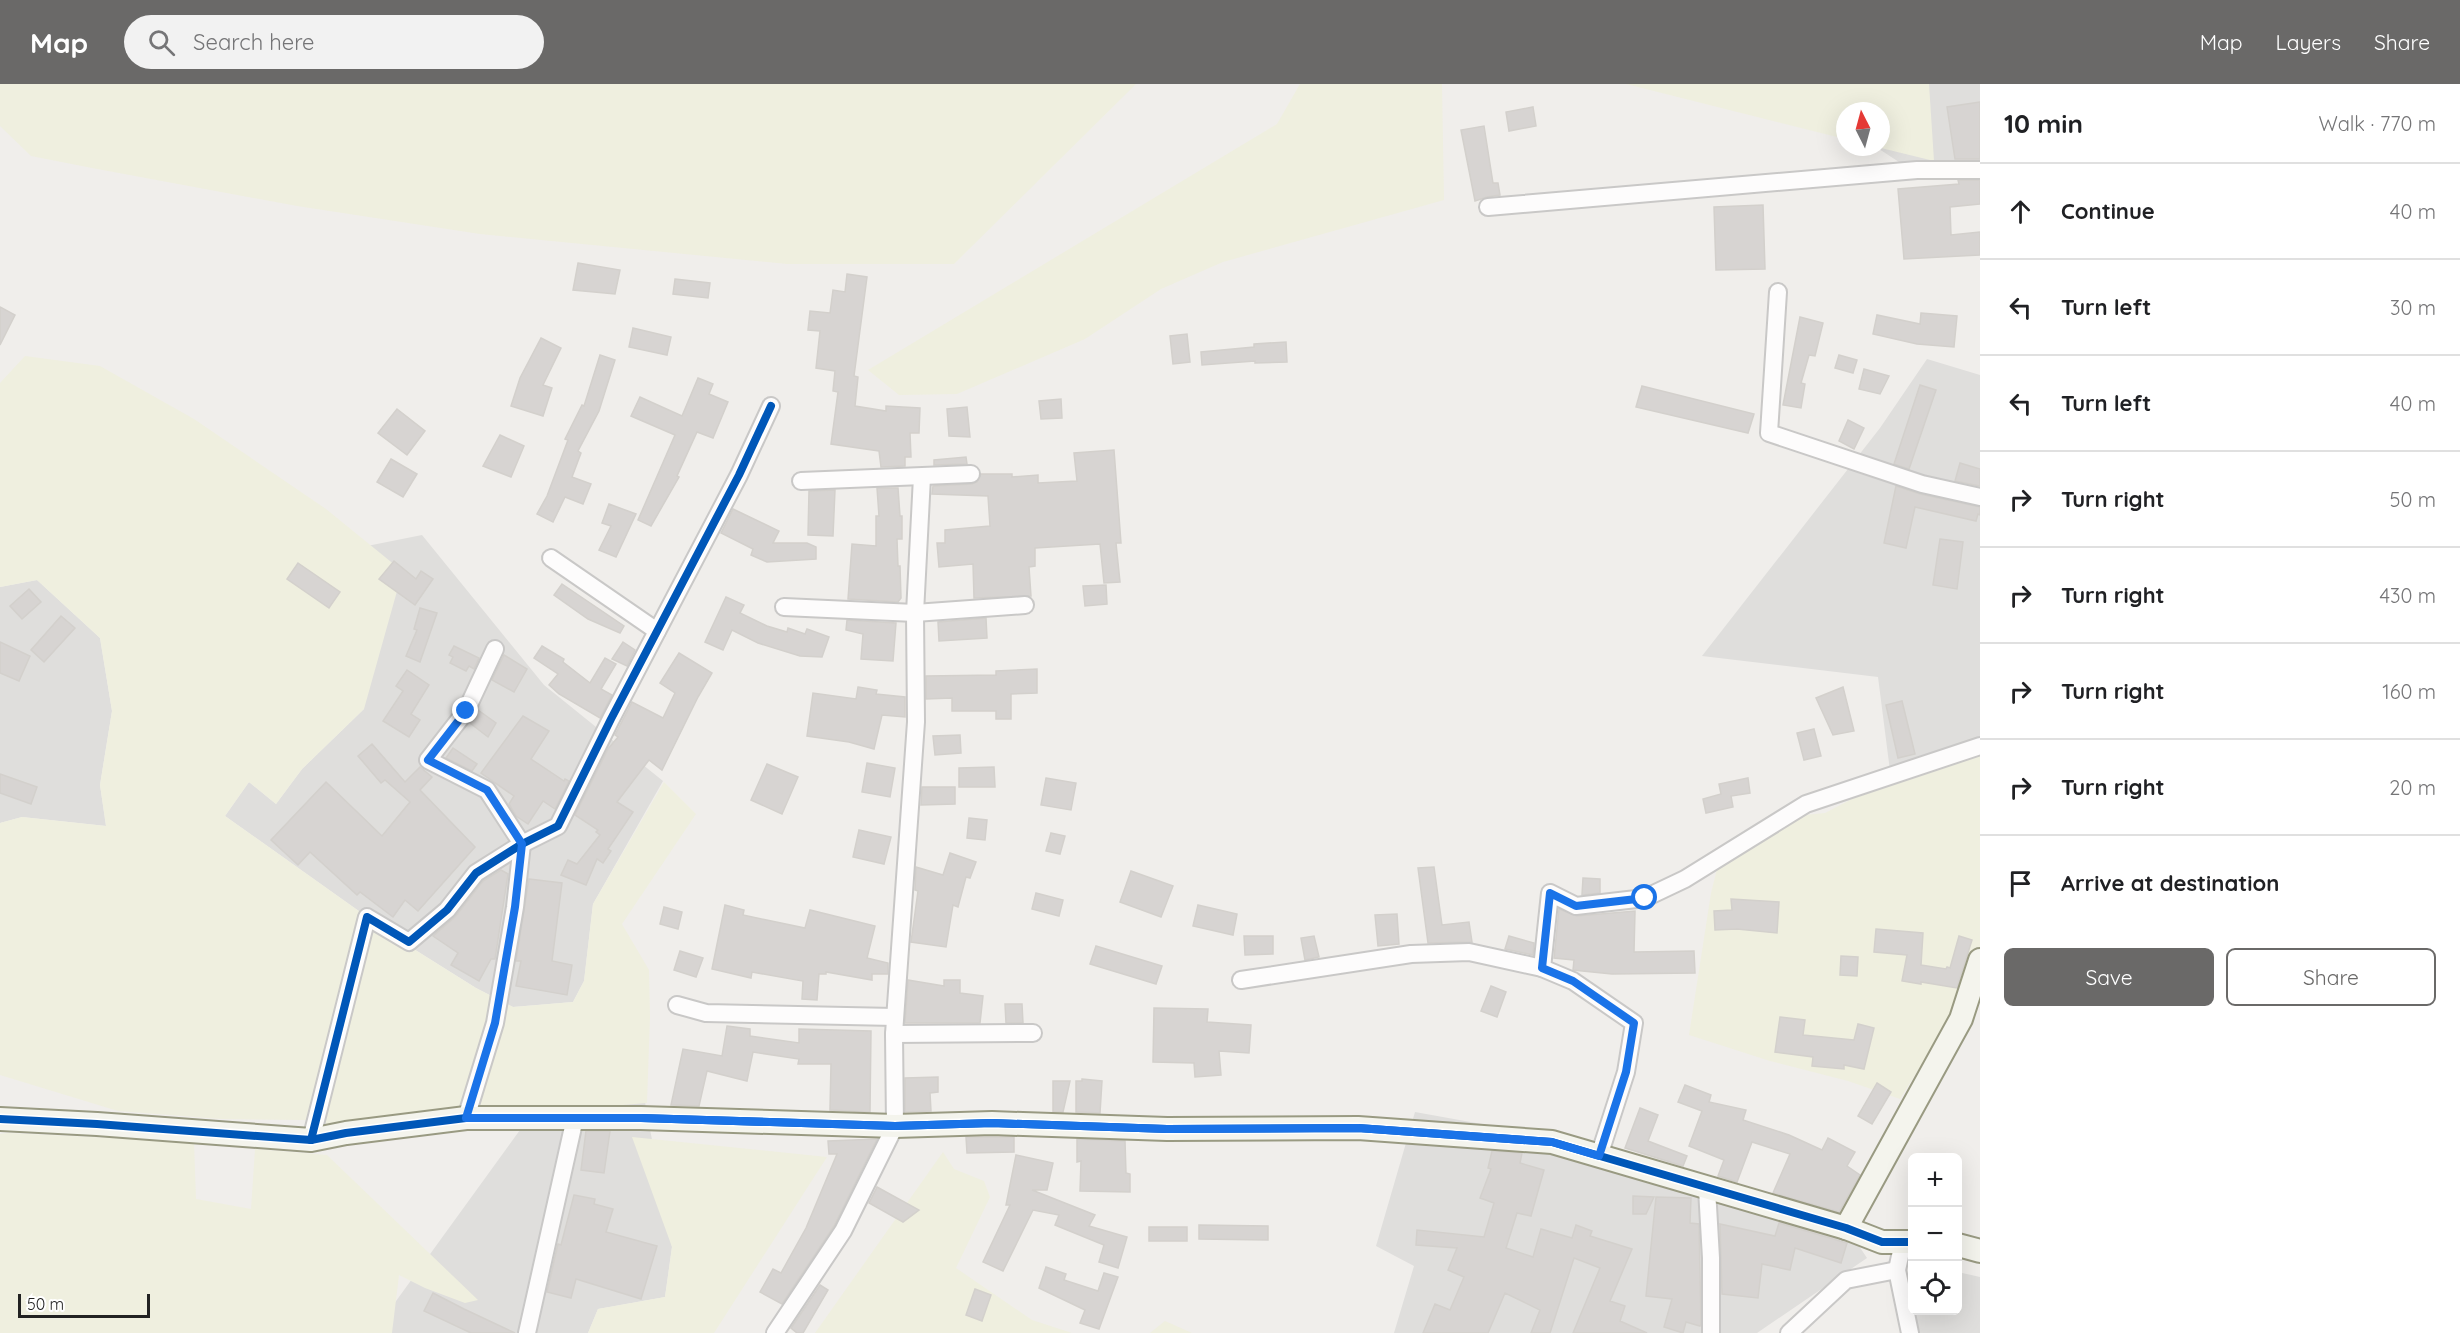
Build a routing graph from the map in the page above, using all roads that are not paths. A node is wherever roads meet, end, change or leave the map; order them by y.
1 (1980, 170) edge
2 (1488, 207) dead end
3 (1778, 292) dead end
4 (771, 406) dead end
5 (971, 474) dead end
6 (922, 477) junction
7 (801, 481) dead end
8 (1980, 497) edge
9 (551, 558) dead end
10 (1025, 605) dead end
11 (784, 607) dead end
12 (915, 613) junction
13 (657, 631) junction
14 (495, 649) dead end
15 (1980, 746) edge
16 (522, 844) junction
17 (1980, 960) edge
18 (1542, 968) junction
19 (1241, 980) dead end
20 (677, 1005) dead end
21 (895, 1017) junction
22 (1033, 1033) dead end
23 (894, 1034) junction
24 (466, 1118) junction
25 (575, 1118) junction
26 (0, 1119) edge
27 (895, 1126) junction
28 (311, 1140) junction
29 (1599, 1156) junction
30 (1707, 1189) junction
31 (1846, 1228) junction
32 (1899, 1242) edge
33 (1962, 1246) edge
34 (1980, 1251) edge
35 (1898, 1270) junction
36 (527, 1333) edge
37 (775, 1333) edge
38 (1710, 1333) edge
39 (1789, 1333) edge
40 (1910, 1333) edge

1 - 2 street
3 - 8 street
4 - 13 street
5 - 6 street
6 - 7 street
6 - 12 street
9 - 13 street
10 - 12 street
11 - 12 street
12 - 21 street
13 - 16 street
14 - 16 street
15 - 18 street
16 - 24 street
16 - 28 street
17 - 31 street
18 - 19 street
18 - 29 street
20 - 21 street
21 - 23 street
22 - 23 street
23 - 27 street
24 - 25 street
24 - 28 street
25 - 27 street
25 - 36 street
26 - 28 street
27 - 29 street
27 - 37 street
29 - 30 street
30 - 31 street
30 - 38 street
31 - 32 street
32 - 35 street
33 - 34 street
35 - 39 street
35 - 40 street

